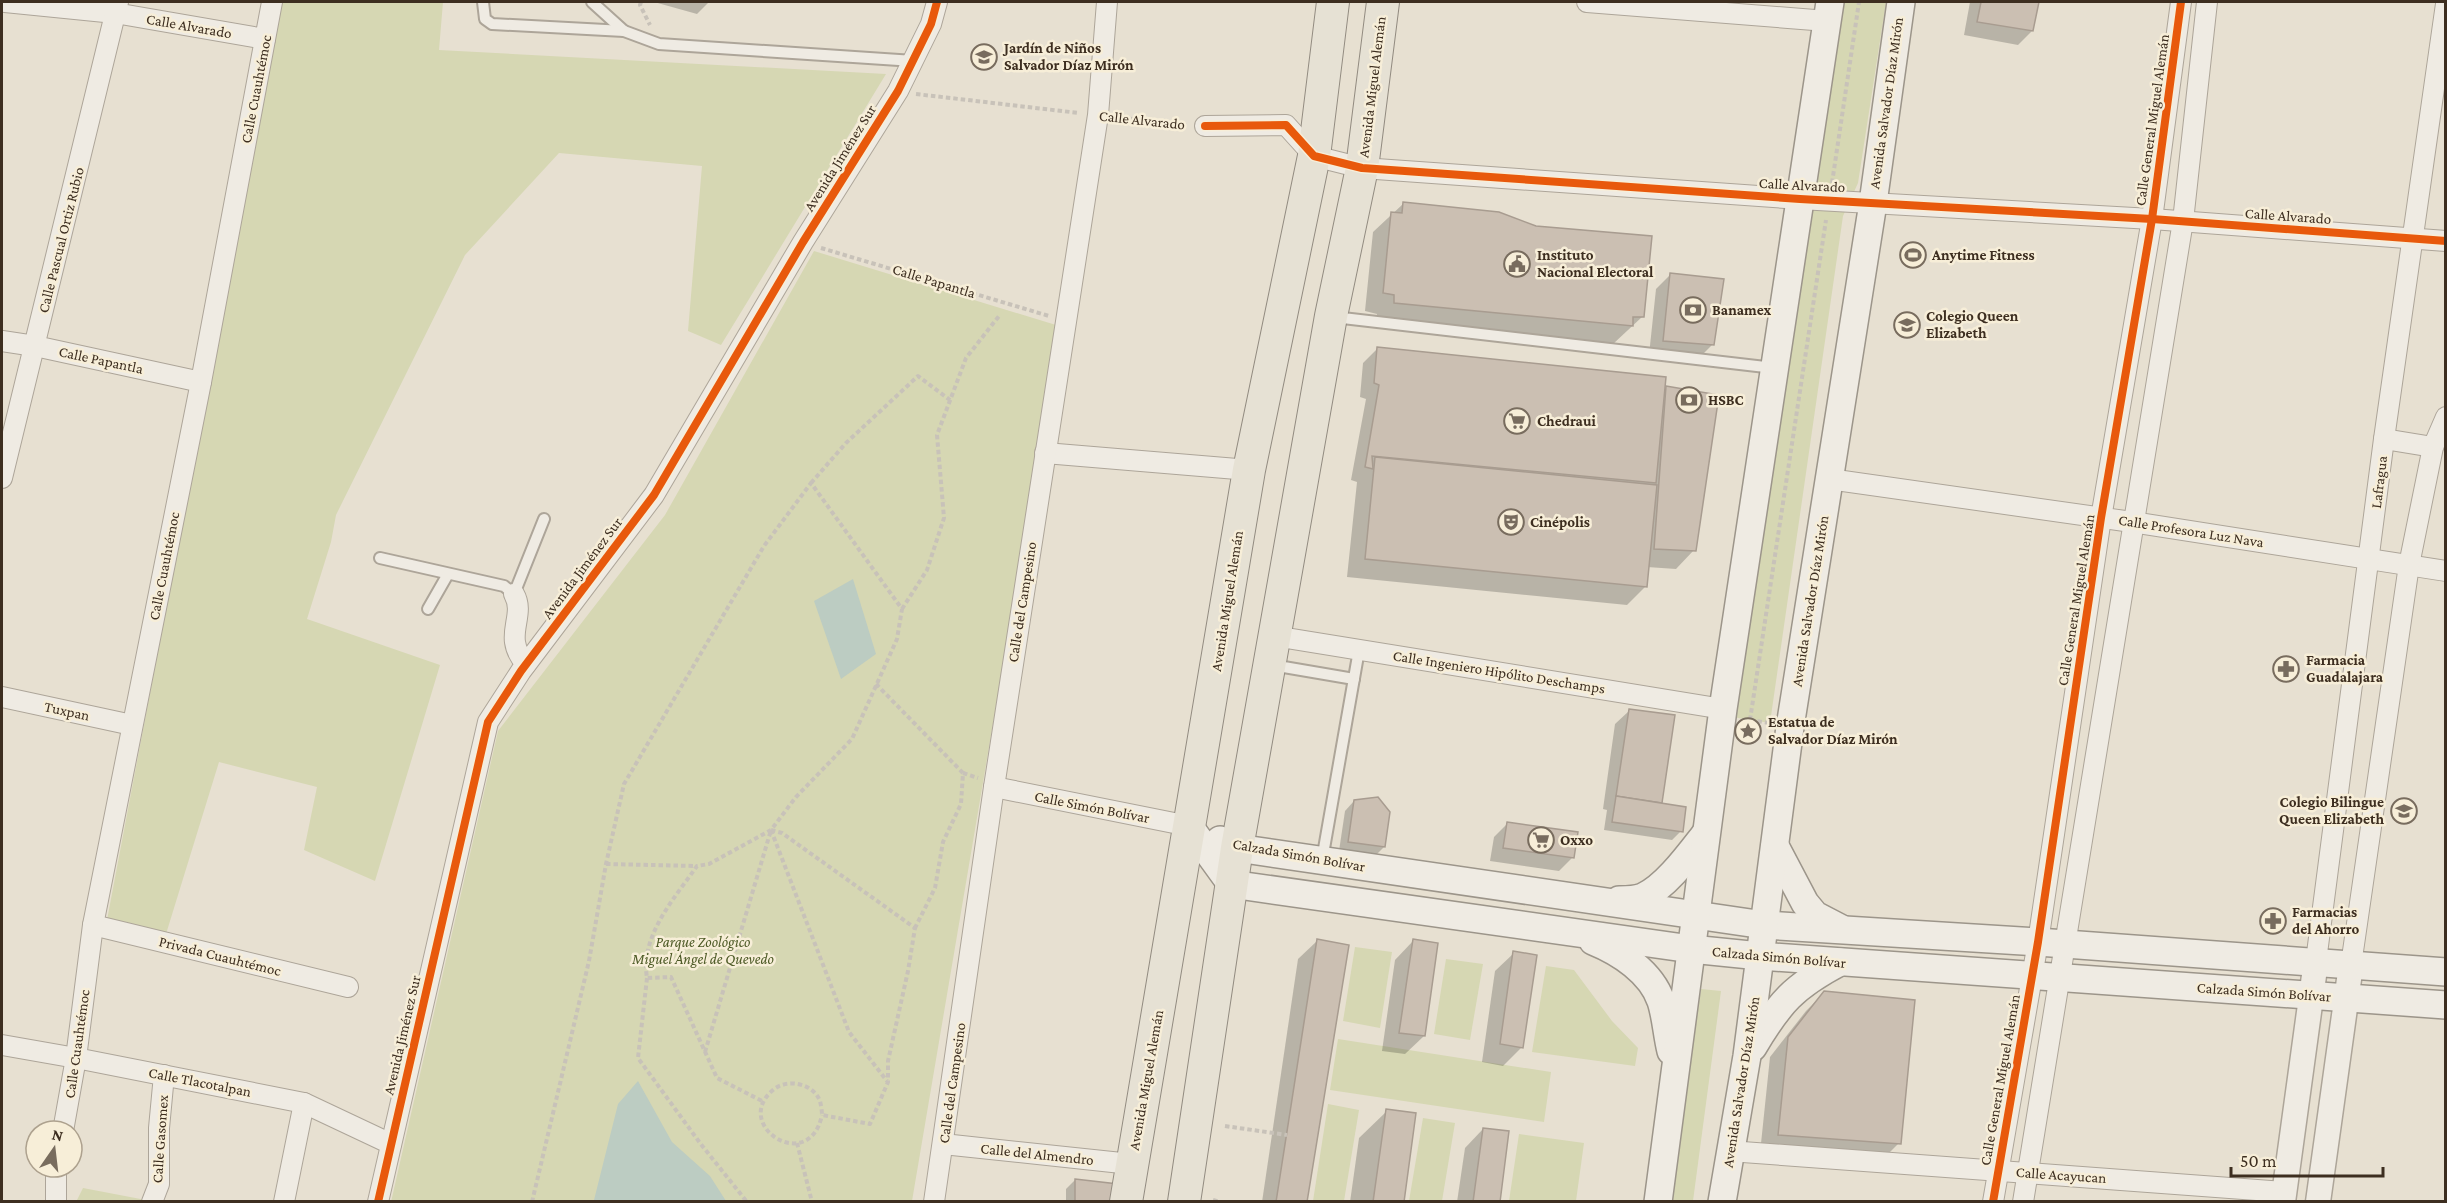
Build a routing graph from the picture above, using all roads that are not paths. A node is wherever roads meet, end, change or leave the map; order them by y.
1 (5, 2) edge
2 (272, 2) edge
3 (483, 2) edge
4 (591, 2) edge
5 (937, 2) edge
6 (1107, 2) edge
7 (1333, 2) edge
8 (1383, 2) edge
9 (1587, 2) edge
10 (1901, 2) edge
11 (2181, 2) edge
12 (2207, 2) edge
13 (2445, 4) edge
14 (117, 8) edge
15 (1828, 11) edge
16 (624, 31) junction
17 (265, 39) junction
18 (914, 62) junction
19 (1205, 126) road end
20 (1314, 156) junction
21 (1362, 168) junction
22 (1800, 199) junction
23 (1873, 203) junction
24 (2152, 219) junction
25 (2182, 221) junction
26 (2413, 238) junction
27 (2445, 240) edge
28 (1331, 316) junction
29 (2, 341) edge
30 (35, 346) junction
31 (1775, 368) junction
32 (201, 382) junction
33 (2445, 417) edge
34 (2384, 439) junction
35 (2433, 447) junction
36 (1045, 453) junction
37 (1249, 470) junction
38 (2, 478) edge
39 (1829, 479) junction
40 (2101, 518) junction
41 (544, 519) dead end
42 (2132, 522) junction
43 (380, 558) dead end
44 (2369, 559) junction
45 (2409, 566) junction
46 (2445, 571) edge
47 (448, 574) junction
48 (514, 594) junction
49 (428, 609) dead end
50 (1271, 650) junction
51 (1359, 650) junction
52 (526, 664) junction
53 (1354, 679) junction
54 (2, 697) edge
55 (1732, 714) junction
56 (132, 725) junction
57 (994, 788) junction
58 (1189, 826) junction
59 (1706, 833) junction
60 (1775, 846) junction
61 (1237, 848) junction
62 (1322, 860) junction
63 (1231, 884) junction
64 (1603, 902) junction
65 (1695, 916) junction
66 (93, 925) junction
67 (1764, 925) junction
68 (1844, 930) junction
69 (1566, 931) junction
70 (2051, 943) junction
71 (1691, 949) junction
72 (1760, 956) junction
73 (2316, 961) junction
74 (1840, 962) junction
75 (2351, 965) junction
76 (2445, 972) edge
77 (2032, 974) junction
78 (2059, 976) junction
79 (348, 987) dead end
80 (2311, 996) junction
81 (2346, 998) junction
82 (2445, 1005) edge
83 (2, 1045) edge
84 (1747, 1056) junction
85 (76, 1058) junction
86 (1675, 1074) junction
87 (164, 1076) junction
88 (304, 1103) junction
89 (65, 1119) edge
90 (391, 1144) junction
91 (943, 1144) junction
92 (1729, 1151) junction
93 (1131, 1164) junction
94 (1998, 1171) junction
95 (2028, 1173) junction
96 (56, 1179) edge
97 (2284, 1197) edge
98 (1198, 1201) edge
99 (56, 1202) edge
100 (152, 1202) edge
101 (284, 1202) edge
102 (378, 1202) edge
103 (934, 1202) edge
104 (1126, 1202) edge
105 (1658, 1202) edge
106 (1722, 1202) edge
107 (1993, 1202) edge
108 (2023, 1202) edge
109 (2318, 1202) edge

1 - 14 street, Calle Alvarado
2 - 17 street, Calle Cuauhtémoc
3 - 16 lane
4 - 16 lane
5 - 18 street, Avenida Jiménez Sur
6 - 36 street, Calle del Campesino
7 - 20 main road, Avenida Miguel Alemán
8 - 21 main road, Avenida Miguel Alemán
9 - 15 street
10 - 23 main road, Avenida Salvador Díaz Mirón
11 - 24 street, Calle General Miguel Alemán
12 - 25 street, Calle General Miguel Alemán
13 - 26 street, Lafragua
14 - 17 street, Calle Alvarado
14 - 30 street, Calle Pascual Ortiz Rubio
15 - 22 main road
16 - 18 lane
17 - 32 street, Calle Cuauhtémoc
18 - 52 street, Avenida Jiménez Sur
19 - 20 street, Calle Alvarado
20 - 21 street, Calle Alvarado
20 - 37 main road, Avenida Miguel Alemán
21 - 22 street, Calle Alvarado
21 - 28 main road, Avenida Miguel Alemán
22 - 23 street, Calle Alvarado
22 - 31 main road
23 - 24 street, Calle Alvarado
23 - 39 main road, Avenida Salvador Díaz Mirón
24 - 25 street, Calle Alvarado
24 - 40 street, Calle General Miguel Alemán
25 - 26 street, Calle Alvarado
25 - 42 street, Calle General Miguel Alemán
26 - 27 street, Calle Alvarado
26 - 34 street, Lafragua
28 - 31 lane
28 - 50 main road, Avenida Miguel Alemán
29 - 30 street, Calle Papantla
30 - 32 street, Calle Papantla
30 - 38 street, Calle Pascual Ortiz Rubio
31 - 55 main road
32 - 56 street, Calle Cuauhtémoc
33 - 35 street
34 - 35 street
34 - 44 street, Lafragua
35 - 45 street
36 - 37 street
36 - 57 street, Calle del Campesino
37 - 58 main road, Avenida Miguel Alemán
39 - 40 street, Calle Profesora Luz Nava
39 - 60 main road, Avenida Salvador Díaz Mirón
40 - 42 street, Calle Profesora Luz Nava
40 - 70 street, Calle General Miguel Alemán
41 - 48 lane
42 - 44 street, Calle Profesora Luz Nava
42 - 70 street, Calle General Miguel Alemán
43 - 47 lane
44 - 45 street, Calle Profesora Luz Nava
44 - 73 street, Lafragua
45 - 46 street, Calle Profesora Luz Nava
45 - 75 street
47 - 48 lane
47 - 49 lane
48 - 52 street
50 - 51 street, Calle Ingeniero Hipólito Deschamps
50 - 53 lane
50 - 61 main road, Avenida Miguel Alemán
51 - 53 lane
51 - 55 street, Calle Ingeniero Hipólito Deschamps
52 - 90 street, Avenida Jiménez Sur
53 - 62 lane
54 - 56 street, Tuxpan
55 - 59 main road
56 - 66 street, Calle Cuauhtémoc
57 - 58 street, Calle Simón Bolívar
57 - 91 street, Calle del Campesino
58 - 61 main road, Calzada Simón Bolívar
58 - 63 main road, Calzada Simón Bolívar
58 - 93 main road, Avenida Miguel Alemán
59 - 64 main road
59 - 65 main road
60 - 67 main road, Avenida Salvador Díaz Mirón
60 - 68 main road
61 - 62 main road, Calzada Simón Bolívar
61 - 63 main road, Avenida Miguel Alemán
62 - 64 main road, Calzada Simón Bolívar
63 - 69 main road, Calzada Simón Bolívar
63 - 98 main road, Avenida Miguel Alemán
64 - 65 main road, Calzada Simón Bolívar
65 - 67 main road, Calzada Simón Bolívar
65 - 71 main road
66 - 79 street, Privada Cuauhtémoc
66 - 85 street, Calle Cuauhtémoc
67 - 68 main road, Calzada Simón Bolívar
67 - 72 main road, Avenida Salvador Díaz Mirón
68 - 70 main road, Calzada Simón Bolívar
69 - 71 main road, Calzada Simón Bolívar
69 - 86 main road
70 - 73 main road, Calzada Simón Bolívar
70 - 77 street, Calle General Miguel Alemán
70 - 78 street, Calle General Miguel Alemán
71 - 72 main road, Calzada Simón Bolívar
71 - 86 main road
72 - 74 main road, Calzada Simón Bolívar
72 - 84 main road, Avenida Salvador Díaz Mirón
73 - 75 main road, Calzada Simón Bolívar
73 - 80 street
74 - 77 main road, Calzada Simón Bolívar
74 - 84 main road
75 - 76 main road, Calzada Simón Bolívar
75 - 81 street
77 - 78 main road, Calzada Simón Bolívar
77 - 94 street, Calle General Miguel Alemán
78 - 80 main road, Calzada Simón Bolívar
78 - 95 street, Calle General Miguel Alemán
80 - 81 main road, Calzada Simón Bolívar
80 - 97 street
81 - 82 main road, Calzada Simón Bolívar
81 - 109 street
83 - 85 street, Calle Tlacotalpan
84 - 92 main road, Avenida Salvador Díaz Mirón
85 - 87 street, Calle Tlacotalpan
85 - 89 street, Calle Cuauhtémoc
86 - 105 main road
87 - 88 street, Calle Tlacotalpan
87 - 100 street, Calle Gasomex
88 - 90 street, Calle Tlacotalpan
88 - 101 street
90 - 102 street, Avenida Jiménez Sur
91 - 93 street, Calle del Almendro
91 - 103 street, Calle del Campesino
92 - 94 street, Calle Acayucan
92 - 106 main road, Avenida Salvador Díaz Mirón
93 - 104 main road, Avenida Miguel Alemán
94 - 95 street, Calle Acayucan
94 - 107 street, Calle General Miguel Alemán
95 - 97 street, Calle Acayucan
95 - 108 street, Calle General Miguel Alemán
96 - 99 street

